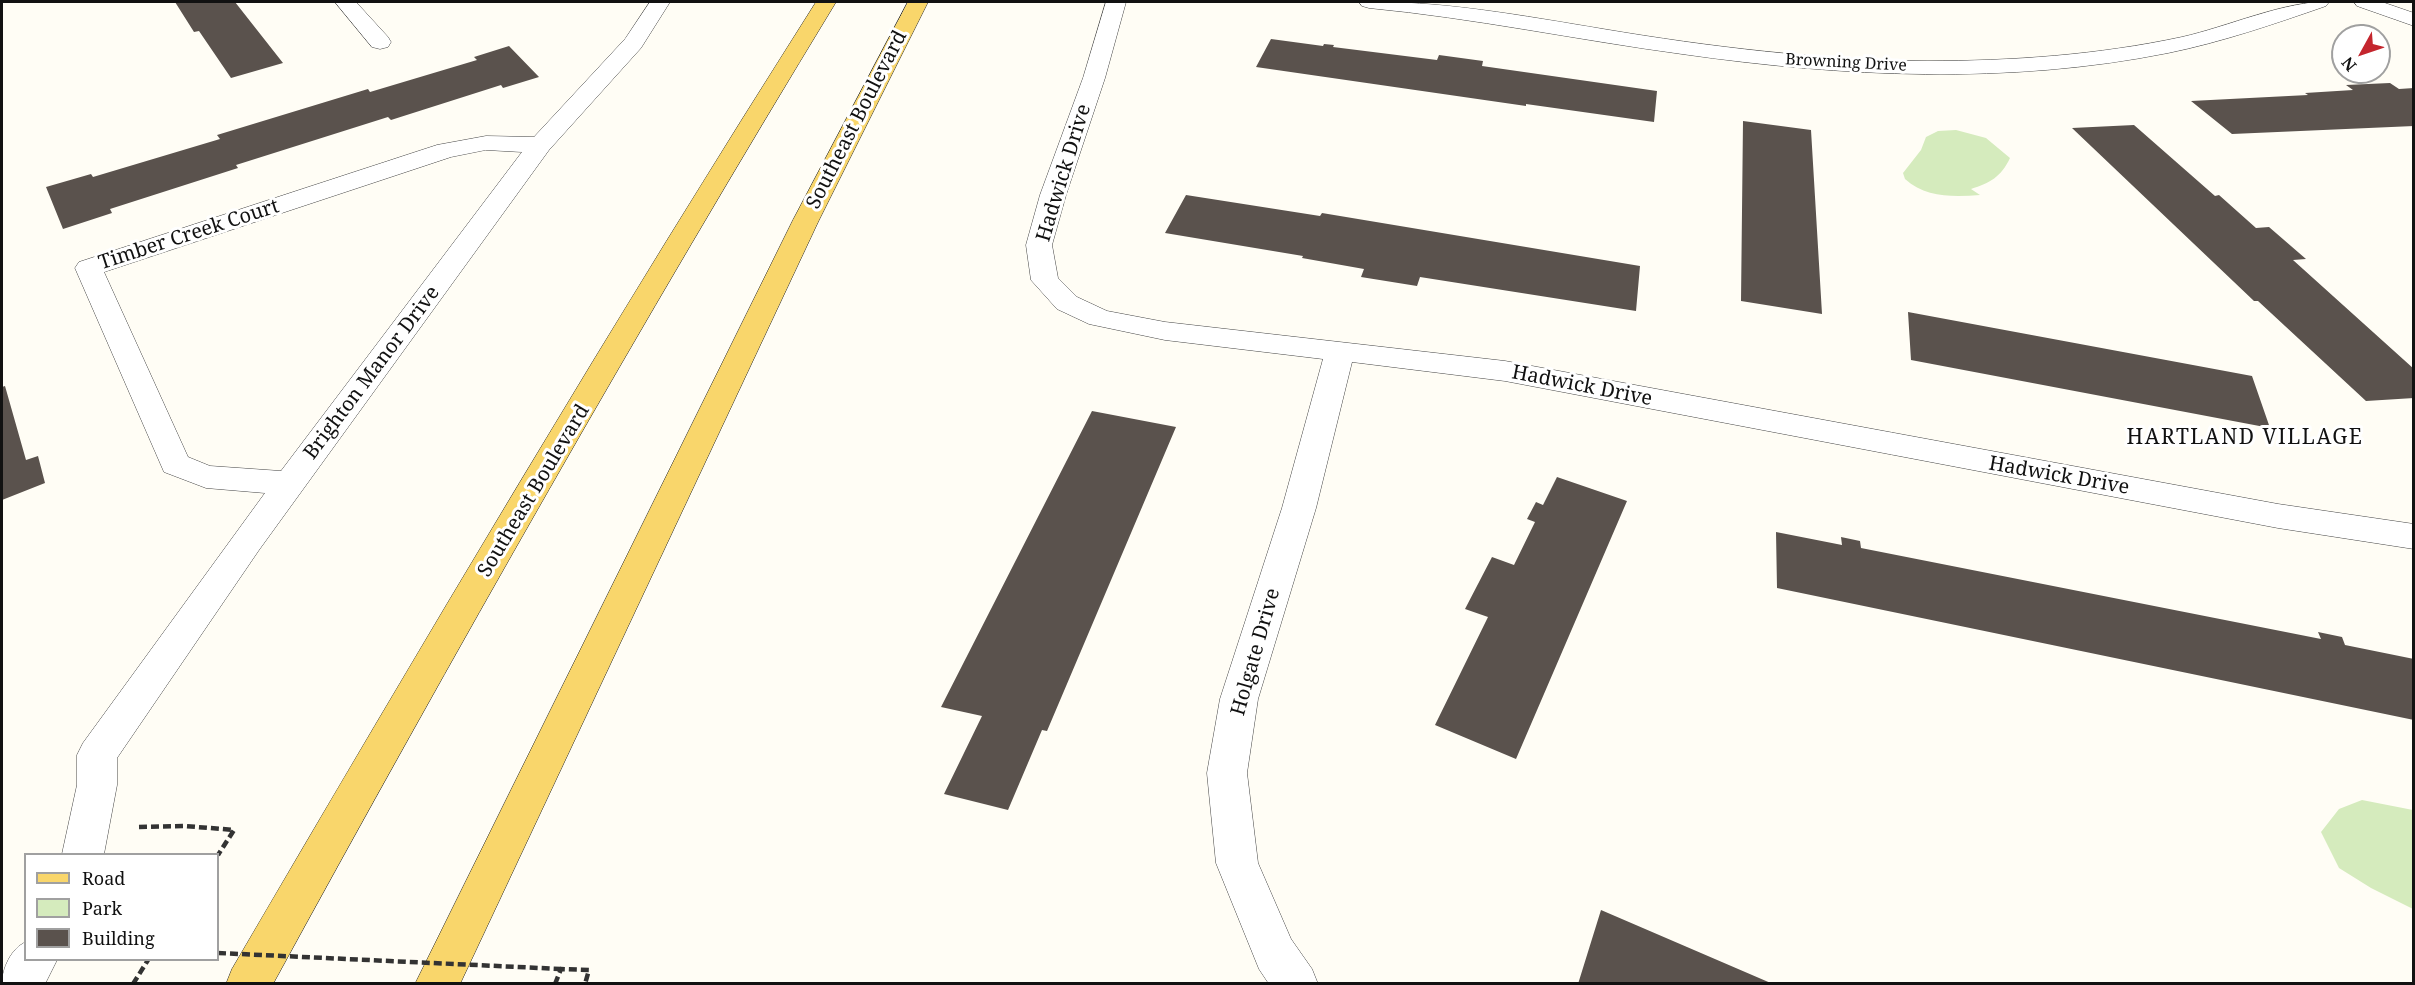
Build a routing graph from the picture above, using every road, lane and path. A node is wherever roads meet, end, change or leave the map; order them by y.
1 (345, 2) edge
2 (660, 2) edge
3 (826, 2) edge
4 (918, 2) edge
5 (1116, 2) edge
6 (1369, 2) edge
7 (2319, 2) edge
8 (2364, 2) edge
9 (2414, 20) edge
10 (380, 42) dead end
11 (540, 145) junction
12 (1340, 350) junction
13 (290, 483) junction
14 (2414, 537) edge
15 (86, 841) edge
16 (219, 853) edge
17 (219, 953) edge
18 (35, 961) edge
19 (147, 961) edge
20 (561, 969) junction
21 (20, 984) edge
22 (133, 984) edge
23 (248, 984) edge
24 (436, 984) edge
25 (555, 984) edge
26 (585, 984) edge
27 (1296, 984) edge

1 - 10 street
2 - 11 street, Brighton Manor Drive
3 - 23 main road, Southeast Boulevard
4 - 24 main road, Southeast Boulevard
5 - 12 street, Hadwick Drive
6 - 7 street, Browning Drive
8 - 9 street
11 - 13 street, Brighton Manor Drive
11 - 13 street, Timber Creek Court
12 - 14 street, Hadwick Drive
12 - 27 street, Holgate Drive
13 - 15 street, Brighton Manor Drive
15 - 16 path
17 - 20 path, bridge
18 - 21 street
19 - 22 path
20 - 25 path
20 - 26 path

